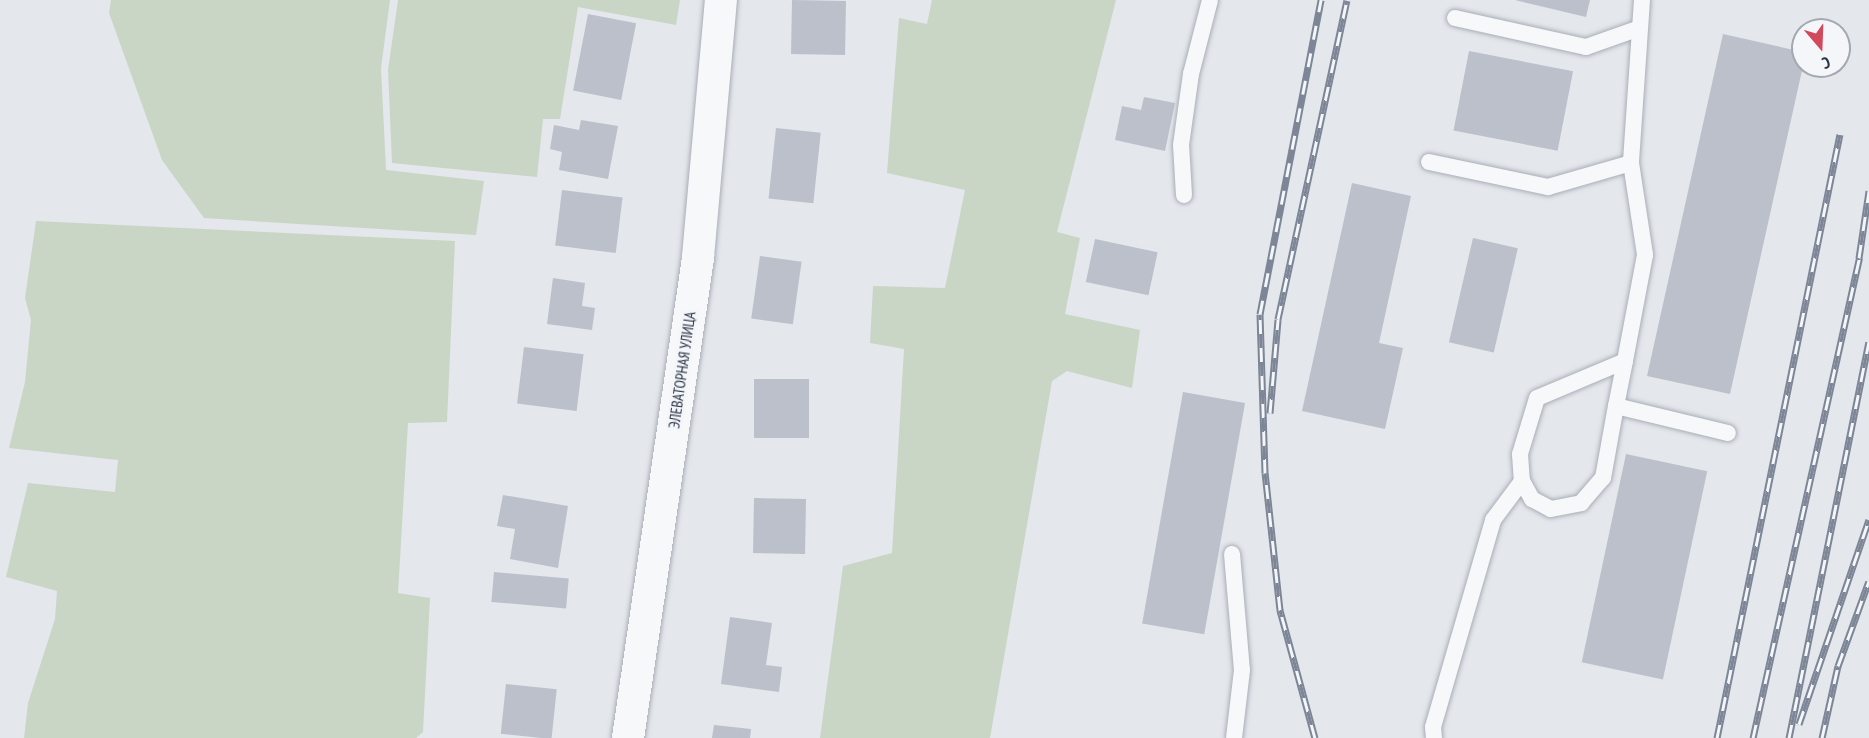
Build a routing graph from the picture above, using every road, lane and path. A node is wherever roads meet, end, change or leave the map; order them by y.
1 (722, 0) edge
2 (1210, 0) edge
3 (1642, 0) edge
4 (1455, 18) dead end
5 (1640, 28) junction
6 (1429, 162) dead end
7 (1631, 163) junction
8 (1184, 195) dead end
9 (1625, 361) junction
10 (1616, 406) junction
11 (1728, 433) dead end
12 (1522, 481) junction
13 (1232, 554) dead end
14 (628, 738) edge
15 (1234, 738) edge
16 (1434, 738) edge

1 - 14 street, ЭЛЕВАТОРНАЯ УЛИЦА
2 - 8 lane
3 - 5 lane
4 - 5 lane
5 - 7 lane
6 - 7 lane
7 - 9 lane
9 - 10 lane
9 - 12 lane
10 - 11 lane
10 - 12 lane
12 - 16 lane
13 - 15 lane

